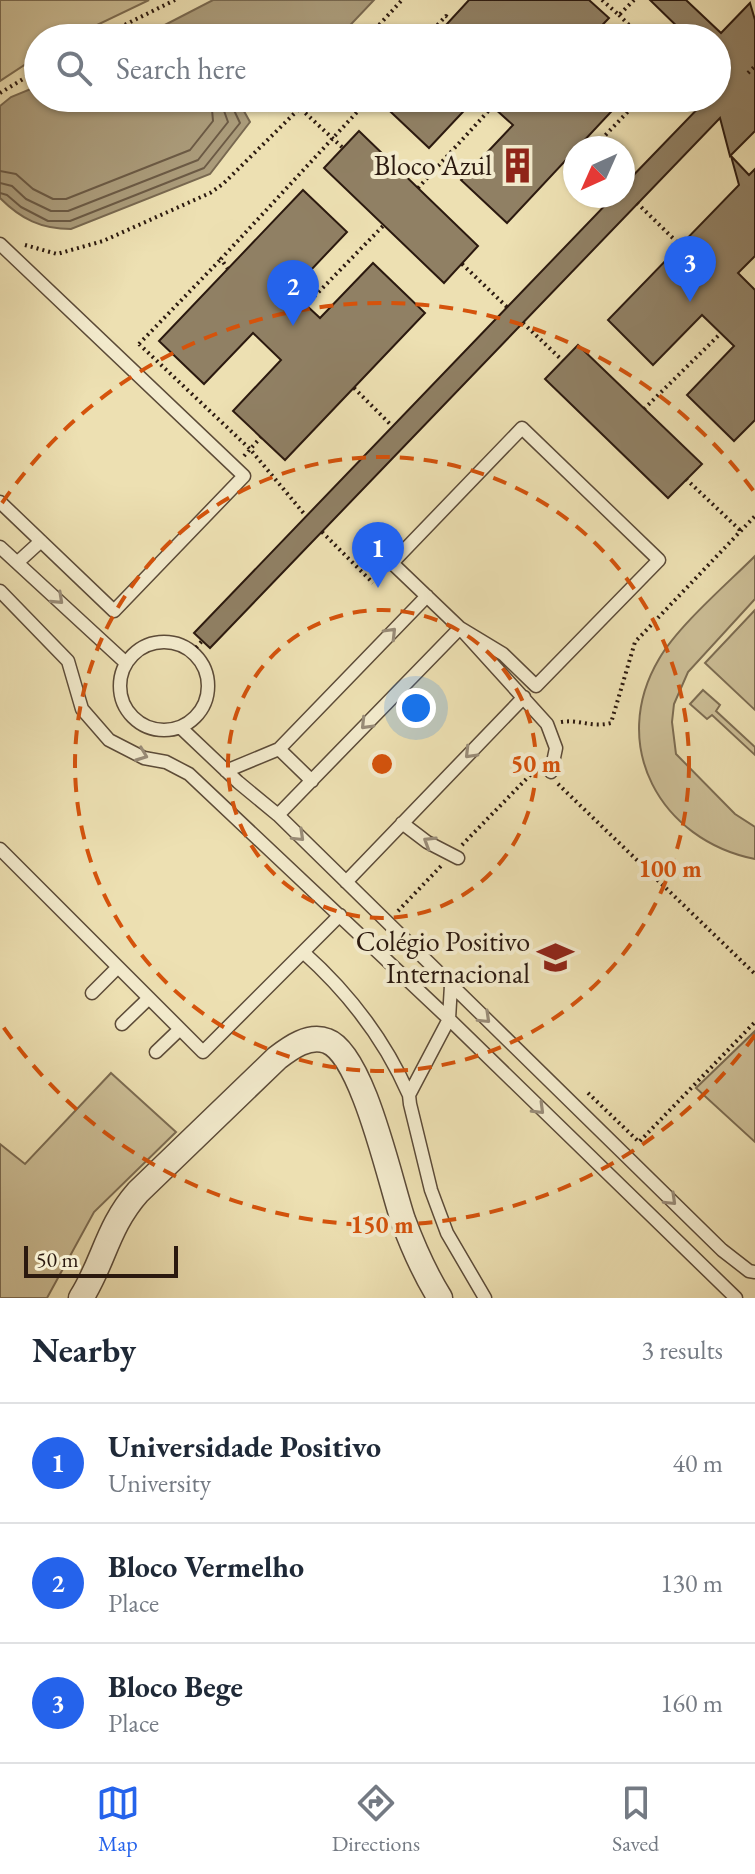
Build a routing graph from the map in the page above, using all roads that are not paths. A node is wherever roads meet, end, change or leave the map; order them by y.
1 (0, 244) edge
2 (0, 502) edge
3 (41, 541) junction
4 (0, 547) edge
5 (18, 562) junction
6 (0, 591) edge
7 (427, 596) junction
8 (460, 628) junction
9 (126, 663) junction
10 (524, 697) junction
11 (180, 727) junction
12 (279, 749) junction
13 (226, 771) junction
14 (546, 772) road end
15 (312, 781) junction
16 (238, 782) junction
17 (220, 803) junction
18 (278, 815) junction
19 (402, 823) junction
20 (0, 849) edge
21 (455, 856) road end
22 (346, 882) junction
23 (340, 915) junction
24 (303, 952) junction
25 (118, 967) junction
26 (451, 985) junction
27 (92, 993) dead end
28 (149, 998) junction
29 (449, 1019) junction
30 (122, 1024) dead end
31 (180, 1029) junction
32 (156, 1052) dead end
33 (409, 1095) junction
34 (753, 1269) edge
35 (81, 1298) edge
36 (440, 1298) edge
37 (485, 1298) edge
38 (736, 1298) edge

1 - 3 lane
2 - 3 lane
3 - 5 lane
4 - 5 lane
5 -> 9 lane
6 -> 17 lane
7 - 8 lane
7 - 8 lane
12 -> 7 lane
8 - 10 lane
8 -> 15 lane
9 - 11 lane
9 - 11 lane
10 - 14 lane
10 -> 19 lane
11 - 13 lane
12 - 13 lane
12 - 15 lane
13 - 16 lane
15 - 18 lane
16 - 17 lane
16 - 18 lane
17 - 23 lane
18 -> 22 lane
21 -> 19 lane
19 - 22 lane
20 - 25 lane
22 - 26 lane
23 - 24 lane
23 - 29 lane
24 - 31 lane
24 - 33 lane
25 - 27 lane
25 - 28 lane
26 - 29 lane
26 -> 34 lane
28 - 30 lane
28 - 31 lane
29 - 33 lane
29 -> 38 lane
31 - 32 lane
33 - 37 lane
35 - 36 street

